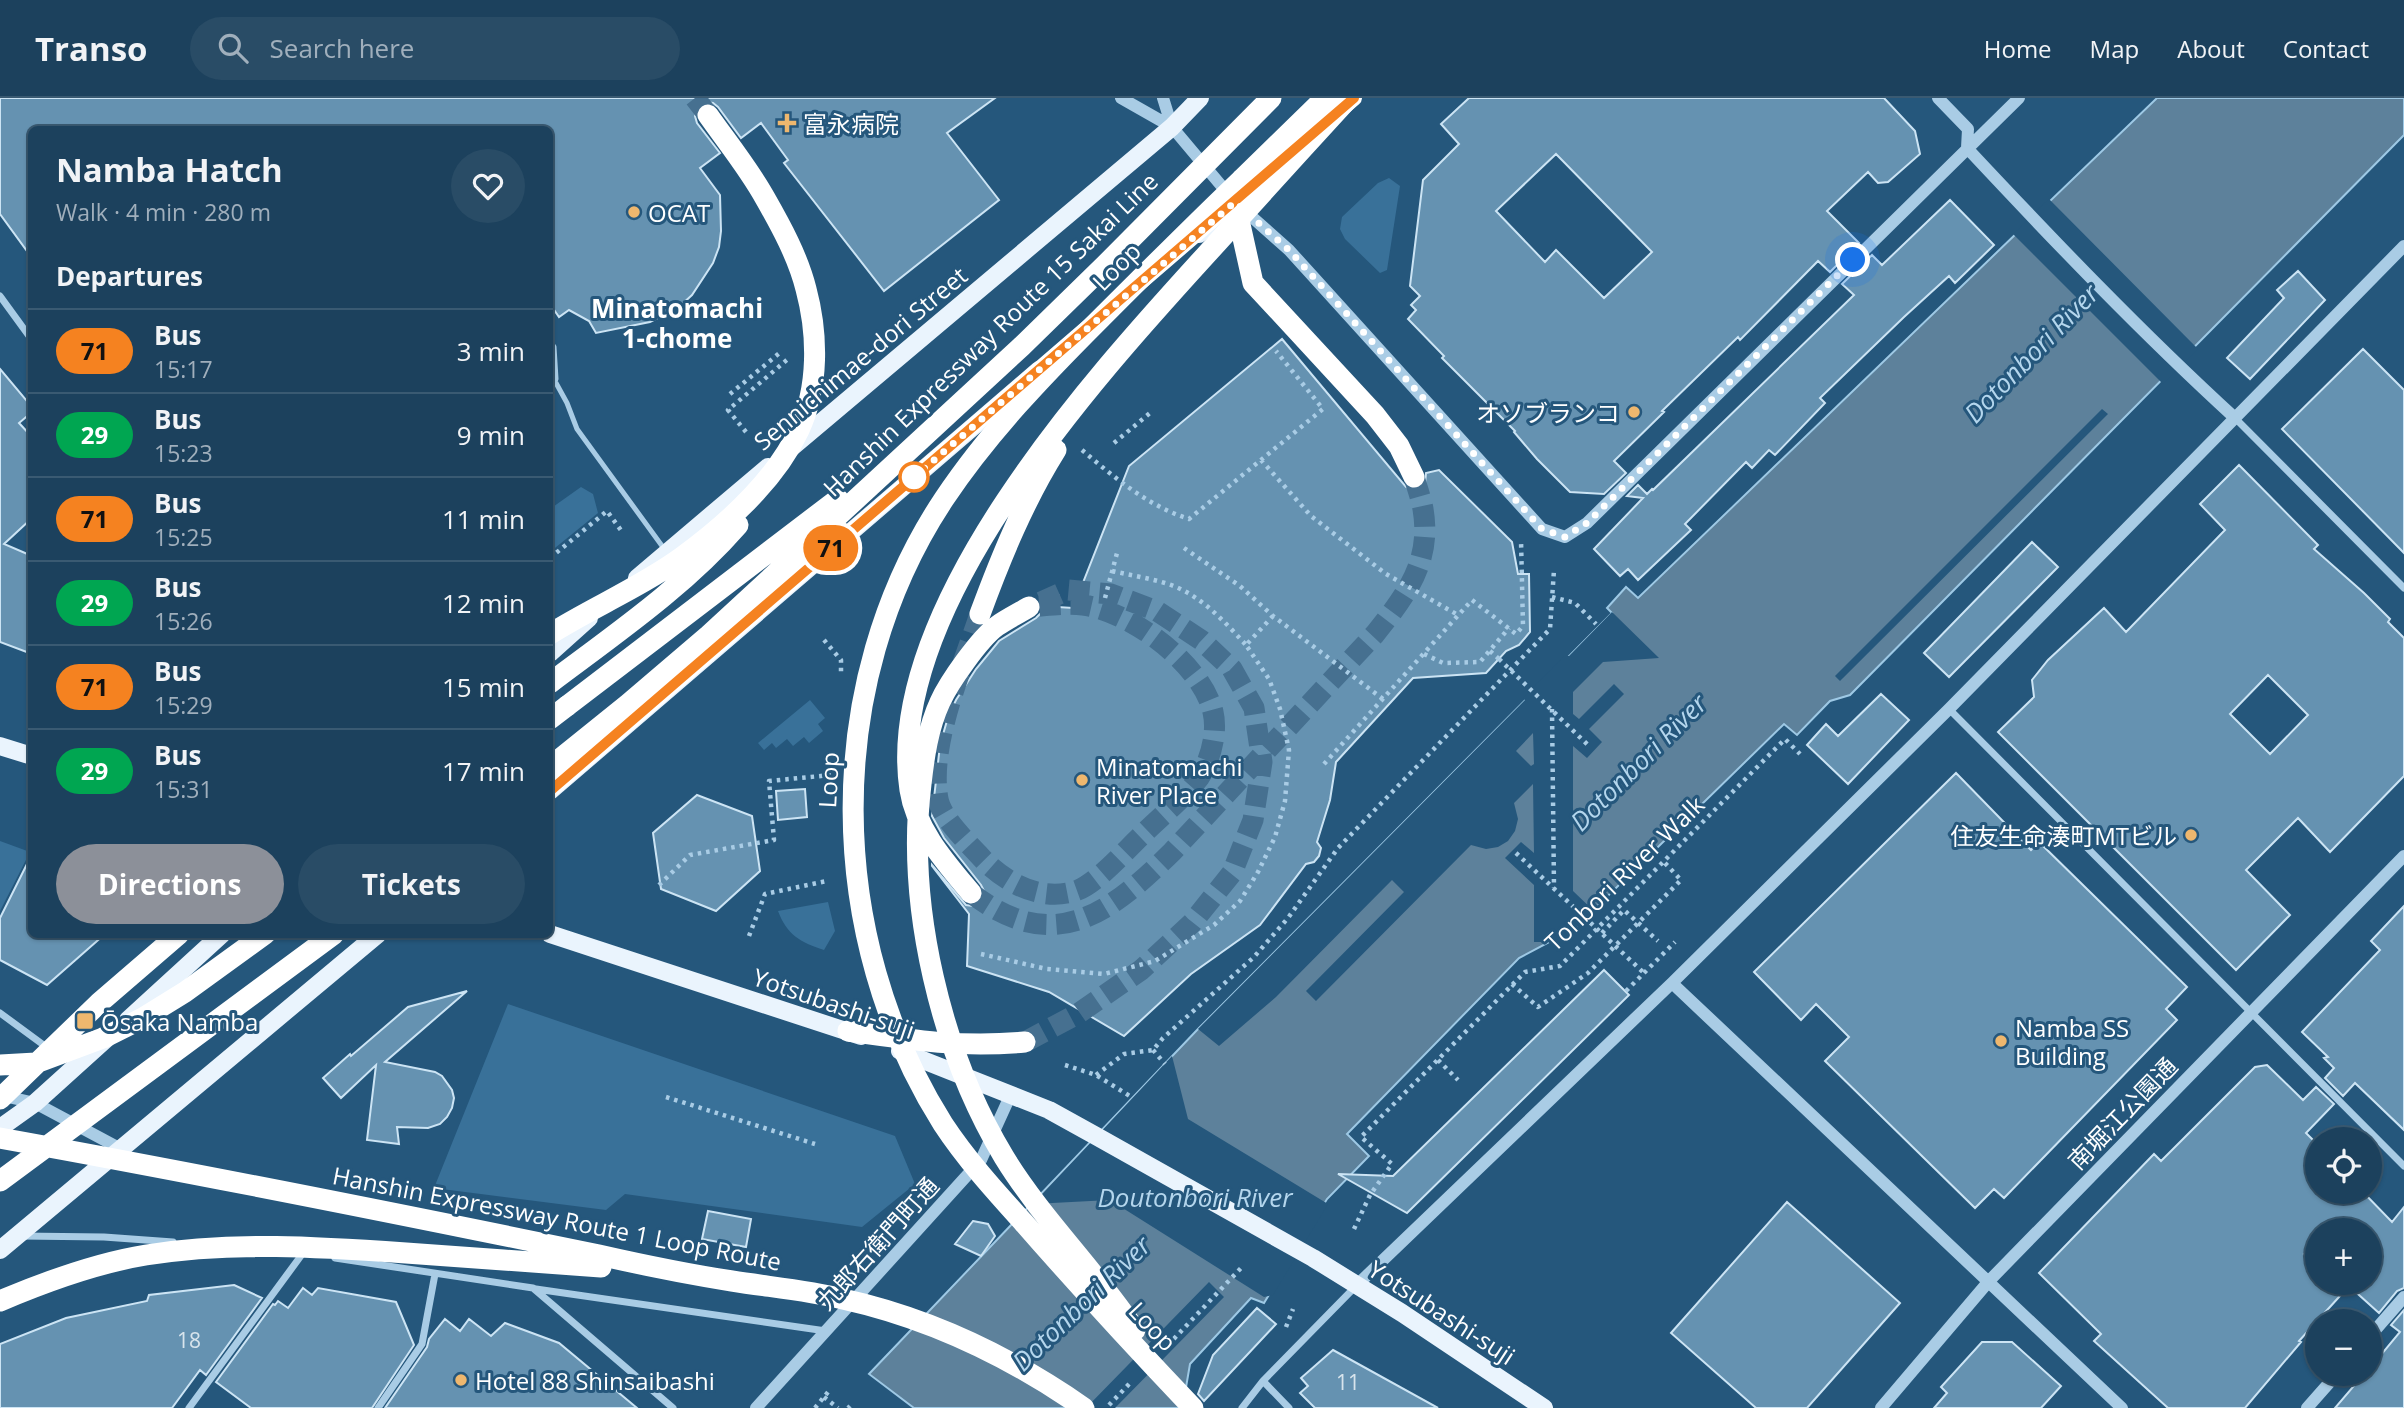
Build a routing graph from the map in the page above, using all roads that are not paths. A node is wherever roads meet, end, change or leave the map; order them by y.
1 (1121, 98) edge
2 (1163, 98) edge
3 (1200, 98) edge
4 (1271, 98) edge
5 (1325, 98) edge
6 (1349, 98) edge
7 (1354, 98) edge
8 (1938, 98) edge
9 (2019, 98) edge
10 (708, 115) tunnel mouth
11 (1172, 127) junction
12 (1967, 148) junction
13 (1235, 202) junction
14 (2404, 246) edge
15 (0, 296) edge
16 (28, 334) edge
17 (1135, 335) junction
18 (553, 346) edge
19 (553, 376) edge
20 (556, 380) junction
21 (2235, 418) junction
22 (939, 421) junction
23 (800, 429) junction
24 (1414, 477) tunnel mouth
25 (667, 552) junction
26 (2404, 588) edge
27 (1029, 607) tunnel mouth
28 (980, 614) tunnel mouth
29 (553, 632) edge
30 (553, 650) edge
31 (553, 681) edge
32 (1949, 709) junction
33 (553, 717) edge
34 (0, 746) edge
35 (28, 756) edge
36 (553, 765) edge
37 (553, 788) edge
38 (2404, 856) edge
39 (971, 893) tunnel mouth
40 (553, 935) edge
41 (174, 938) edge
42 (218, 938) edge
43 (239, 938) edge
44 (259, 938) edge
45 (329, 938) edge
46 (373, 938) edge
47 (1672, 983) junction
48 (0, 1013) edge
49 (2249, 1013) junction
50 (143, 1018) junction
51 (848, 1031) junction
52 (1025, 1042) tunnel mouth
53 (0, 1065) edge
54 (75, 1068) junction
55 (1011, 1094) junction
56 (0, 1097) edge
57 (35, 1103) junction
58 (0, 1128) edge
59 (0, 1138) edge
60 (121, 1149) junction
61 (2404, 1166) edge
62 (0, 1181) edge
63 (15, 1236) junction
64 (0, 1250) edge
65 (303, 1253) junction
66 (684, 1273) junction
67 (435, 1274) junction
68 (1989, 1281) junction
69 (1357, 1285) junction
70 (533, 1289) junction
71 (2404, 1297) edge
72 (0, 1301) edge
73 (2382, 1322) edge
74 (826, 1331) junction
75 (1263, 1381) junction
76 (1171, 1385) junction
77 (2326, 1386) edge
78 (192, 1407) edge
79 (378, 1408) edge
80 (673, 1408) edge
81 (756, 1408) edge
82 (1084, 1408) edge
83 (1193, 1408) edge
84 (1242, 1408) edge
85 (1289, 1408) edge
86 (1544, 1408) edge
87 (1881, 1408) edge
88 (2122, 1408) edge
89 (2307, 1408) edge

1 - 11 street
2 - 11 street
3 - 11 main road, Sennichimae-dori Street
4 - 22 highway, Hanshin Expressway Route 15 Sakai Line, bridge
5 - 76 highway, Loop, bridge
6 - 17 highway, bridge
7 - 13 main road
8 - 12 street
9 - 12 street
10 - 23 highway, bridge
11 - 13 street
11 - 25 main road, Sennichimae-dori Street
12 - 13 street
12 - 21 street
13 - 24 highway
13 - 37 main road
14 - 21 street
15 - 16 street
17 - 28 highway, bridge
17 - 39 highway, bridge
18 - 20 lane
19 - 20 lane
20 - 25 lane
21 - 26 street
21 - 32 street
22 - 33 highway, bridge
22 - 36 highway, Hanshin Expressway Route 15 Sakai Line, bridge
23 - 29 highway, bridge
23 - 31 highway, bridge
25 - 30 main road, Sennichimae-dori Street
27 - 76 highway, bridge
32 - 47 street
32 - 49 street
34 - 35 main road
38 - 49 street, 南堀江公園通
40 - 51 main road, Yotsubashi-suji
41 - 56 highway, bridge
42 - 54 main road
43 - 50 highway, bridge
44 - 50 highway, bridge
45 - 62 highway, bridge
46 - 60 main road
47 - 68 street
47 - 69 street
48 - 54 street
49 - 61 street
49 - 68 street, 南堀江公園通
50 - 53 highway, bridge
51 - 52 highway
51 - 55 main road, Yotsubashi-suji
54 - 57 main road
55 - 69 main road, Yotsubashi-suji
55 - 74 street, 九郎右衛門町通
56 - 57 street
57 - 58 main road
57 - 60 street
59 - 66 highway, Hanshin Expressway Route 1 Loop Route, bridge
60 - 63 main road
63 - 64 main road
63 - 65 street
65 - 67 street
65 - 78 street
66 - 72 highway, bridge
66 - 82 highway, Hanshin Expressway Route 1 Loop Route, bridge
67 - 70 street
67 - 79 street
68 - 87 street, 南堀江公園通
68 - 88 street
69 - 75 street
69 - 86 main road, Yotsubashi-suji
70 - 74 street
70 - 80 street
71 - 73 street
74 - 81 street, 九郎右衛門町通
75 - 84 street
75 - 85 street
76 - 83 highway, Loop, bridge
77 - 89 street

